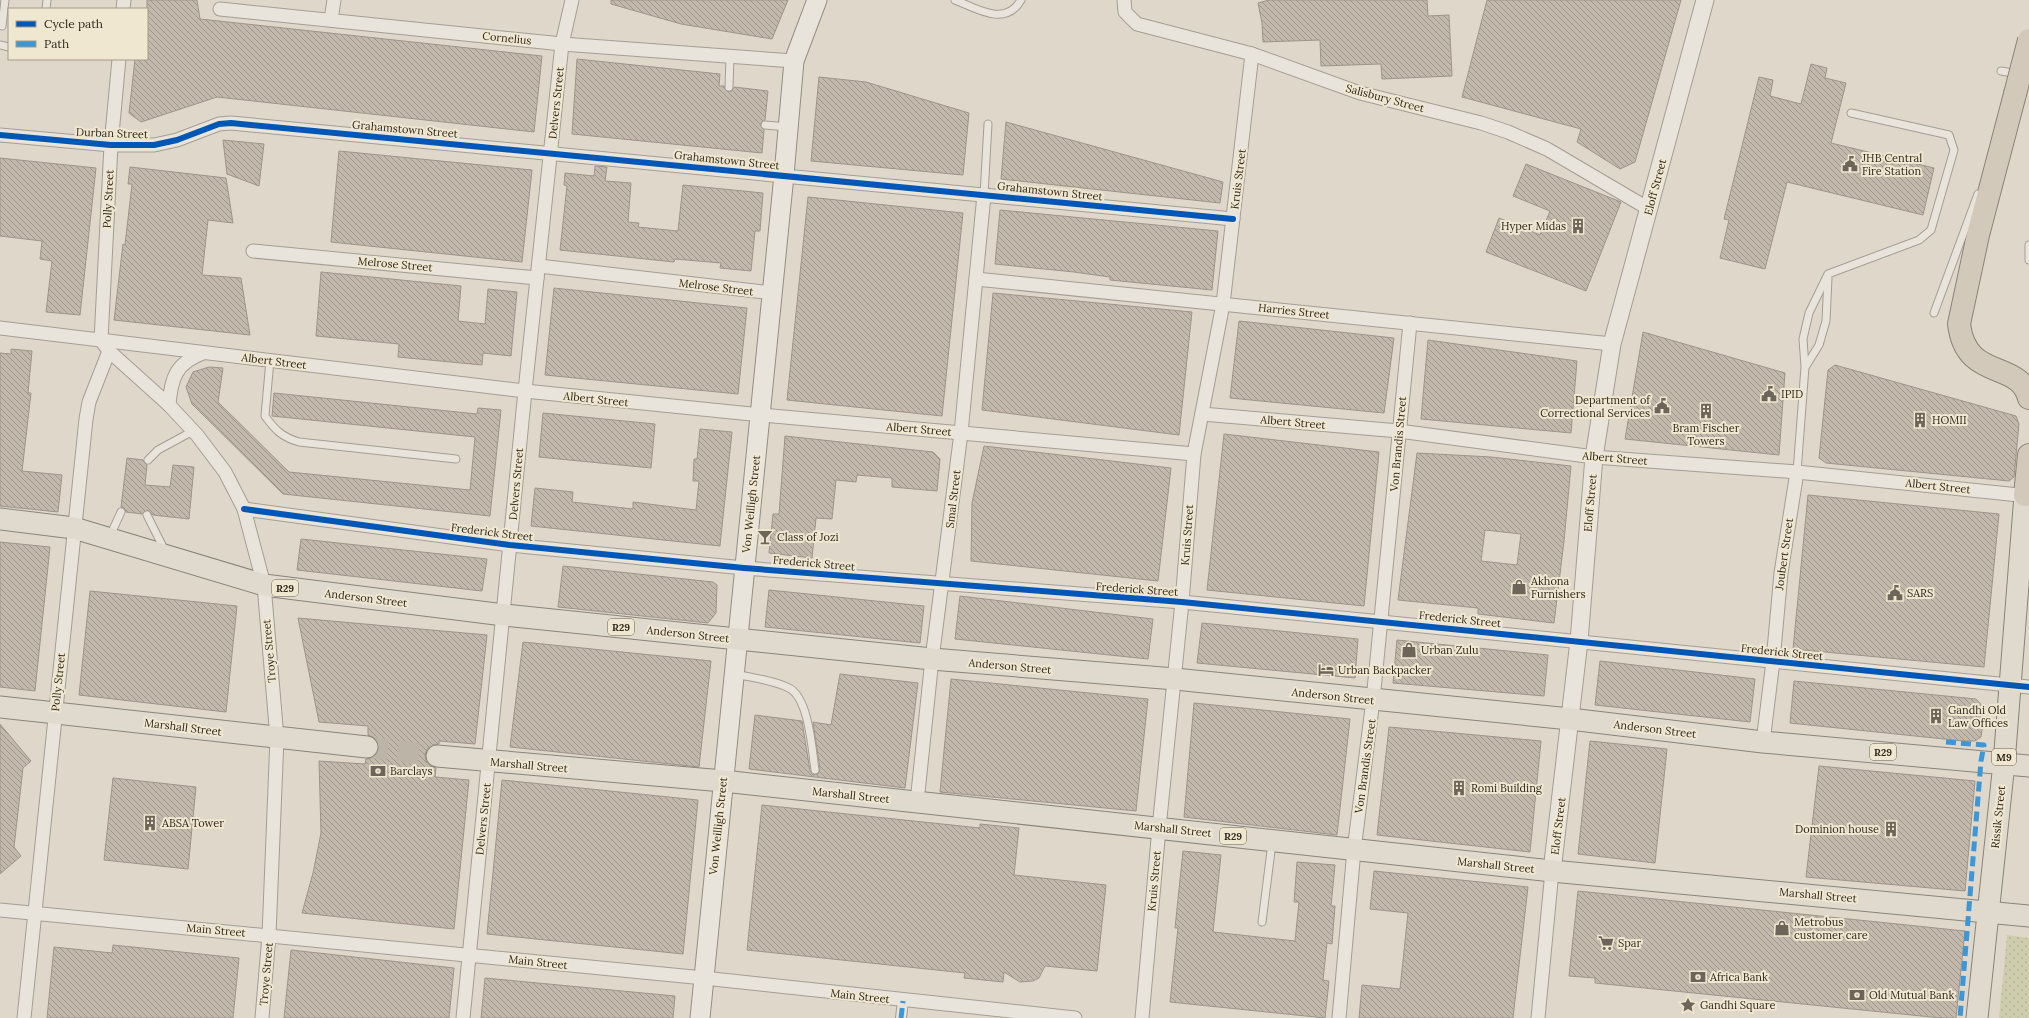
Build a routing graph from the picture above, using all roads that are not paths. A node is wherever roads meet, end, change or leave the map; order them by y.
1 (5, 0) edge
2 (334, 0) edge
3 (572, 0) edge
4 (817, 0) edge
5 (955, 0) edge
6 (1021, 0) edge
7 (1124, 0) edge
8 (1705, 0) edge
9 (220, 9) dead end
10 (331, 20) junction
11 (2, 26) dead end
12 (2029, 40) edge
13 (562, 44) junction
14 (1252, 54) junction
15 (730, 56) junction
16 (119, 60) edge
17 (794, 61) junction
18 (2000, 71) dead end
19 (2029, 75) edge
20 (729, 87) dead end
21 (2015, 94) junction
22 (1851, 113) dead end
23 (219, 124) joint
24 (988, 124) dead end
25 (765, 125) dead end
26 (788, 127) junction
27 (0, 135) edge
28 (111, 145) junction
29 (551, 153) junction
30 (1986, 174) dead end
31 (784, 175) junction
32 (1980, 189) dead end
33 (984, 195) junction
34 (1649, 209) junction
35 (1233, 219) junction
36 (2029, 245) edge
37 (253, 251) dead end
38 (2029, 260) edge
39 (538, 272) junction
40 (1828, 274) junction
41 (976, 279) junction
42 (773, 293) junction
43 (1223, 304) junction
44 (1934, 313) dead end
45 (1410, 323) junction
46 (0, 328) edge
47 (101, 340) junction
48 (1612, 344) junction
49 (109, 351) junction
50 (203, 353) junction
51 (270, 360) junction
52 (1805, 367) junction
53 (524, 391) junction
54 (2029, 398) edge
55 (169, 405) junction
56 (1202, 414) junction
57 (761, 415) junction
58 (193, 431) junction
59 (1399, 431) junction
60 (961, 433) junction
61 (1194, 454) junction
62 (2029, 455) edge
63 (1594, 457) junction
64 (456, 459) dead end
65 (148, 460) dead end
66 (1797, 472) junction
67 (2027, 495) edge
68 (244, 509) junction
69 (121, 512) dead end
70 (147, 515) dead end
71 (0, 518) edge
72 (74, 528) junction
73 (109, 538) junction
74 (510, 545) junction
75 (168, 556) junction
76 (744, 568) junction
77 (942, 584) junction
78 (264, 586) junction
79 (1182, 602) junction
80 (504, 615) junction
81 (1382, 622) junction
82 (738, 639) junction
83 (1579, 641) junction
84 (932, 659) junction
85 (1774, 661) junction
86 (734, 673) junction
87 (1175, 679) junction
88 (2019, 686) edge
89 (1373, 700) junction
90 (0, 707) edge
91 (55, 712) junction
92 (1570, 719) junction
93 (277, 738) junction
94 (1763, 742) junction
95 (367, 747) tunnel mouth
96 (437, 756) tunnel mouth
97 (488, 762) junction
98 (2004, 763) junction
99 (2029, 766) edge
100 (815, 770) dead end
101 (723, 781) junction
102 (917, 802) junction
103 (1159, 828) junction
104 (1272, 840) junction
105 (1354, 850) junction
106 (1552, 871) junction
107 (0, 910) edge
108 (1988, 912) junction
109 (35, 913) junction
110 (2029, 916) edge
111 (1262, 922) dead end
112 (269, 935) junction
113 (470, 956) junction
114 (704, 978) junction
115 (903, 1001) junction
116 (24, 1018) edge
117 (262, 1018) edge
118 (463, 1018) edge
119 (700, 1018) edge
120 (901, 1018) edge
121 (1076, 1018) edge
122 (1142, 1018) edge
123 (1339, 1018) edge
124 (1538, 1018) edge
125 (1977, 1018) edge

1 - 11 lane
2 - 10 street
3 - 13 street, Delvers Street
4 - 17 main road, Von Weilligh Street
5 - 6 lane
7 - 14 street, Salisbury Street
8 - 34 street, Eloff Street
9 - 10 street, Cornelius
10 - 13 street, Cornelius
12 - 21 highway, bridge
13 - 15 street, Cornelius
13 - 29 street, Delvers Street
14 - 34 street, Salisbury Street
14 - 35 street, Kruis Street
15 - 17 street, Cornelius
15 - 20 lane
16 - 28 street, Polly Street
17 - 26 main road, Von Weilligh Street
18 - 19 lane
21 - 30 lane
21 - 54 highway
22 - 40 lane
23 - 28 street, Durban Street
23 - 29 street, Grahamstown Street
24 - 33 lane
25 - 26 lane
26 - 31 main road, Von Weilligh Street
27 - 28 street, Durban Street
28 - 47 street, Polly Street
29 - 31 street, Grahamstown Street
29 - 39 street, Delvers Street
31 - 33 street, Grahamstown Street
31 - 42 main road, Von Weilligh Street
32 - 44 lane
33 - 35 street, Grahamstown Street
33 - 41 street, Smal Street
34 - 48 street, Eloff Street
35 - 43 street, Kruis Street
36 - 38 lane
37 - 39 street, Melrose Street
39 - 42 street, Melrose Street
39 - 53 street, Delvers Street
40 - 52 lane
40 - 52 lane, Joubert Street
41 - 43 street, Harries Street
41 - 60 street, Smal Street
42 - 57 main road, Von Weilligh Street
43 - 45 street, Harries Street
43 - 56 street, Kruis Street
45 - 48 street, Harries Street
45 - 59 street, Von Brandis Street
46 - 47 street, Albert Street
47 - 49 street, Troye Street
47 - 50 street, Albert Street
48 - 63 street, Eloff Street
49 - 55 street, Troye Street
49 - 72 street, Polly Street
50 - 51 street, Albert Street
50 - 55 street
51 - 53 street, Albert Street
51 - 64 lane
52 - 66 lane, Joubert Street
53 - 57 street, Albert Street
53 - 74 street, Delvers Street
55 - 58 street, Troye Street
56 - 59 street, Albert Street
56 - 61 street, Kruis Street
57 - 60 street, Albert Street
57 - 76 main road, Von Weilligh Street
58 - 65 lane
58 - 68 street, Troye Street
59 - 63 street, Albert Street
59 - 81 street, Von Brandis Street
60 - 61 street, Albert Street
60 - 77 street, Smal Street
61 - 79 street, Kruis Street
62 - 67 highway
63 - 66 street, Albert Street
63 - 83 street, Eloff Street
66 - 67 street, Albert Street
66 - 85 street, Joubert Street
67 - 88 main road, Rissik Street / M9
68 - 74 street, Frederick Street
68 - 78 street, Troye Street
69 - 73 lane
70 - 75 lane
71 - 72 main road, Anderson Street / R29
72 - 73 main road, Anderson Street / R29
72 - 91 street, Polly Street
73 - 75 main road, Anderson Street / R29
74 - 76 street, Frederick Street
74 - 80 street, Delvers Street
75 - 78 main road, Anderson Street / R29
76 - 77 street, Frederick Street
76 - 82 main road, Von Weilligh Street
77 - 79 street, Frederick Street
77 - 84 street, Smal Street
78 - 80 main road, Anderson Street / R29
78 - 93 street, Troye Street
79 - 81 street, Frederick Street
79 - 87 street, Kruis Street
80 - 82 main road, Anderson Street / R29
80 - 97 street, Delvers Street
81 - 83 street, Frederick Street
81 - 89 street, Von Brandis Street
82 - 84 main road, Anderson Street / R29
82 - 86 main road, Von Weilligh Street
83 - 85 street, Frederick Street
83 - 92 street, Eloff Street
84 - 87 main road, Anderson Street / R29
84 - 102 street, Smal Street
85 - 88 street, Frederick Street
85 - 94 street, Joubert Street
86 - 100 lane
86 - 101 main road, Von Weilligh Street
87 - 89 main road, Anderson Street / R29
87 - 103 street, Kruis Street
88 - 98 main road, Rissik Street / M9
89 - 92 main road, Anderson Street / R29
89 - 105 street, Von Brandis Street
90 - 91 main road, Marshall Street
91 - 93 main road, Marshall Street
91 - 109 street, Polly Street
92 - 94 main road, Anderson Street / R29
92 - 106 street, Eloff Street
93 - 95 main road, Marshall Street
93 - 112 street, Troye Street
94 - 98 main road, Anderson Street / R29
96 - 97 main road, Marshall Street / R29
97 - 101 main road, Marshall Street / R29
97 - 113 street, Delvers Street
98 - 99 main road, Anderson Street / R29
98 - 108 main road, Rissik Street / M9
101 - 102 main road, Marshall Street / R29
101 - 114 main road, Von Weilligh Street
102 - 103 main road, Marshall Street / R29
103 - 104 main road, Marshall Street / R29
103 - 122 street, Kruis Street
104 - 105 main road, Marshall Street / R29
104 - 111 lane
105 - 106 main road, Marshall Street / R29
105 - 123 street, Von Brandis Street
106 - 108 main road, Marshall Street / R29
106 - 124 street, Eloff Street
107 - 109 street, Main Street
108 - 110 main road, Marshall Street / R29
108 - 125 main road, Rissik Street / M9
109 - 112 street, Main Street
109 - 116 street, Polly Street
112 - 113 street, Main Street
112 - 117 street, Troye Street
113 - 114 street, Main Street
113 - 118 street, Delvers Street
114 - 115 street, Main Street
114 - 119 main road, Von Weilligh Street
115 - 120 street
115 - 121 street, Main Street

